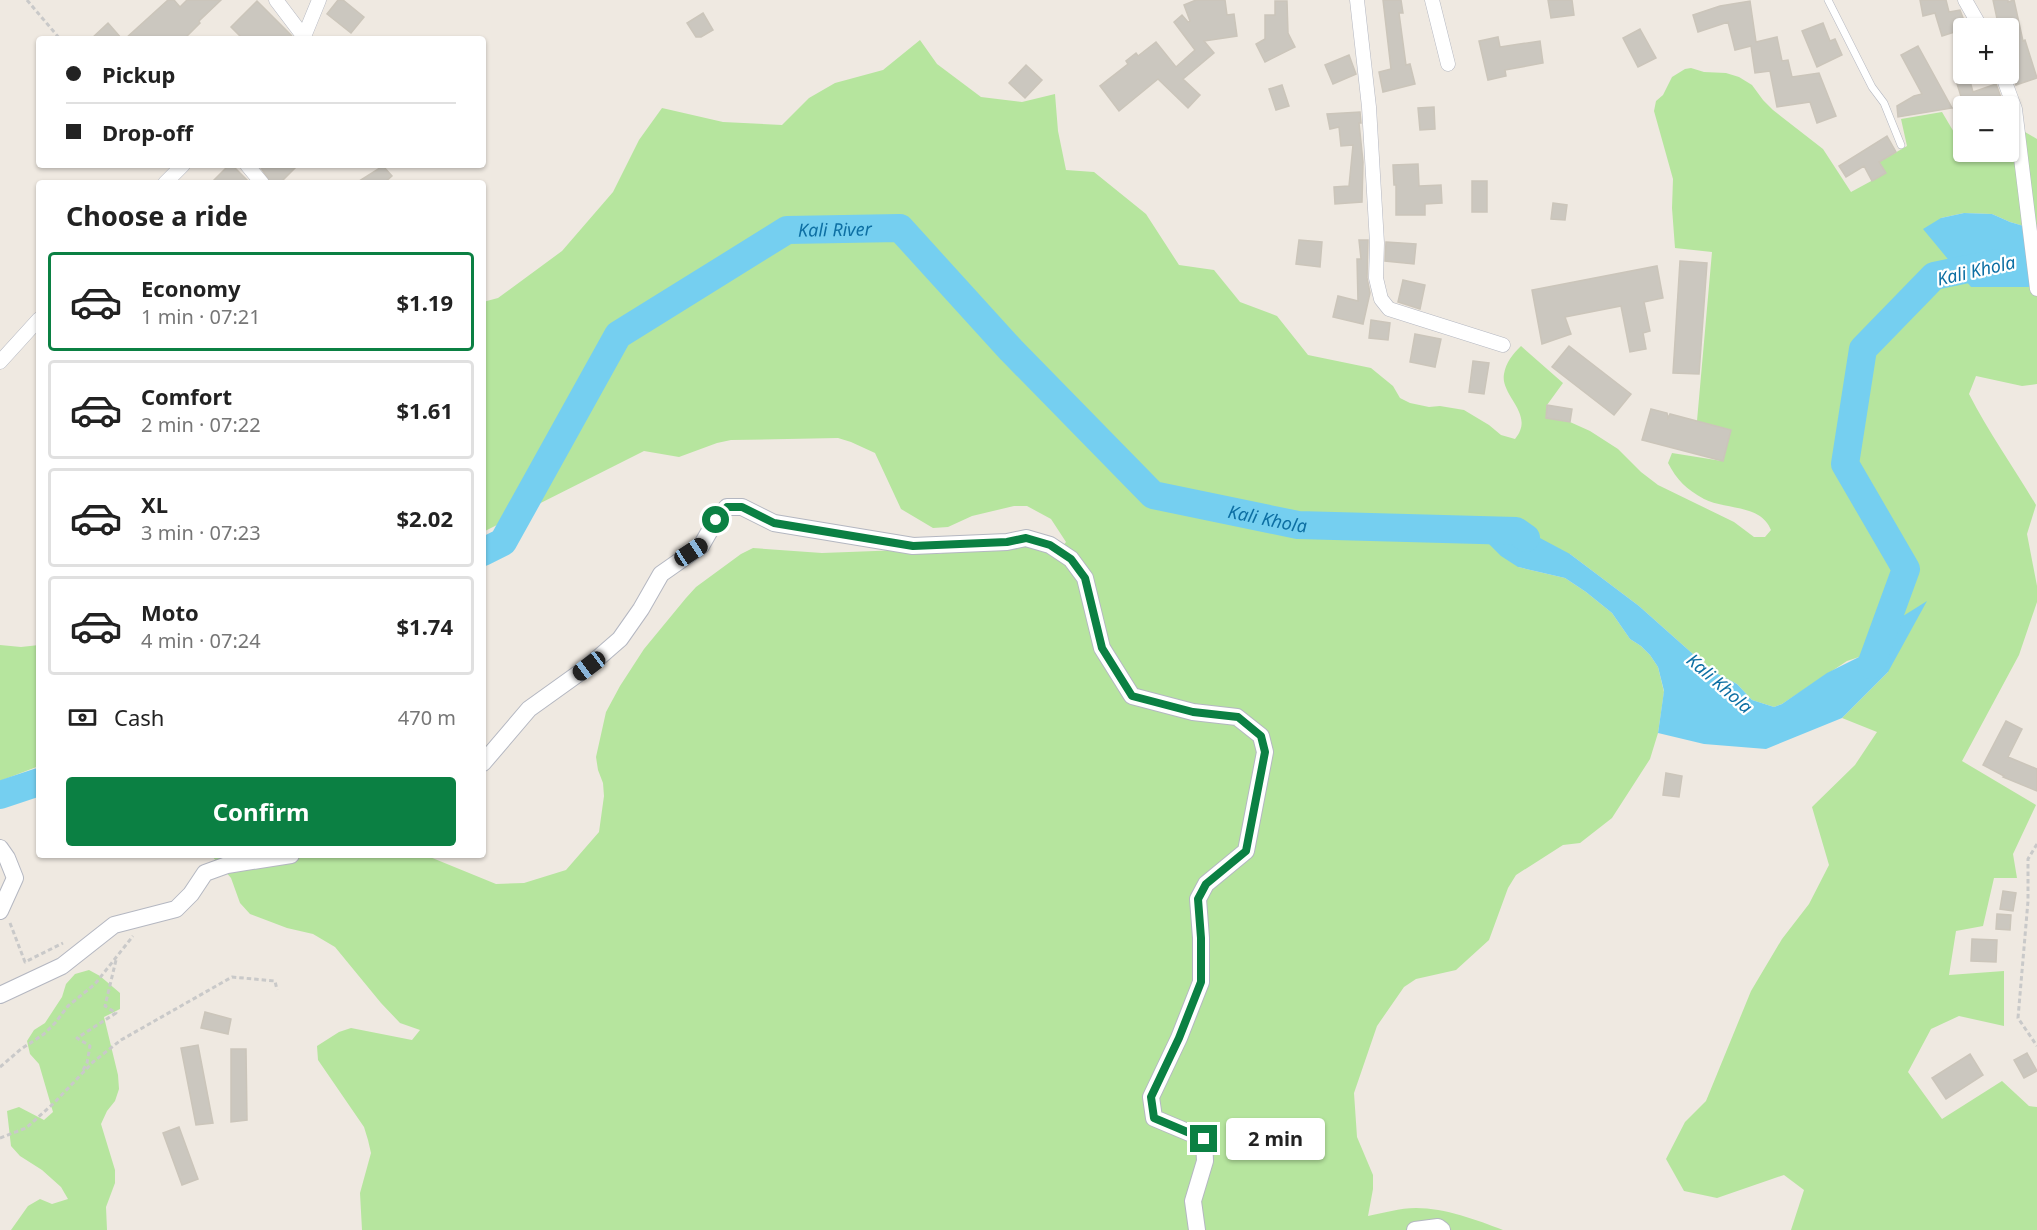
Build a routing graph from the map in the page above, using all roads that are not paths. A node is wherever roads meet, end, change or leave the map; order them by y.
1 (276, 0) edge
2 (319, 0) edge
3 (1357, 0) edge
4 (1432, 0) edge
5 (1828, 0) edge
6 (1965, 0) edge
7 (1975, 18) edge
8 (303, 36) edge
9 (305, 36) edge
10 (1448, 64) dead end
11 (2006, 84) edge
12 (1900, 145) dead end
13 (180, 168) edge
14 (250, 168) edge
15 (168, 180) edge
16 (260, 180) edge
17 (2037, 289) edge
18 (36, 322) edge
19 (1503, 345) dead end
20 (0, 362) edge
21 (486, 759) edge
22 (0, 848) edge
23 (272, 858) edge
24 (2, 908) edge
25 (0, 994) edge
26 (1197, 1230) edge
27 (1415, 1230) edge
28 (1442, 1230) edge

1 - 8 street
2 - 9 street
3 - 19 street
4 - 10 street
5 - 12 lane
6 - 7 street
11 - 17 street
13 - 15 street
14 - 16 street
18 - 20 street
21 - 26 street
22 - 24 street
23 - 25 street
27 - 28 street

